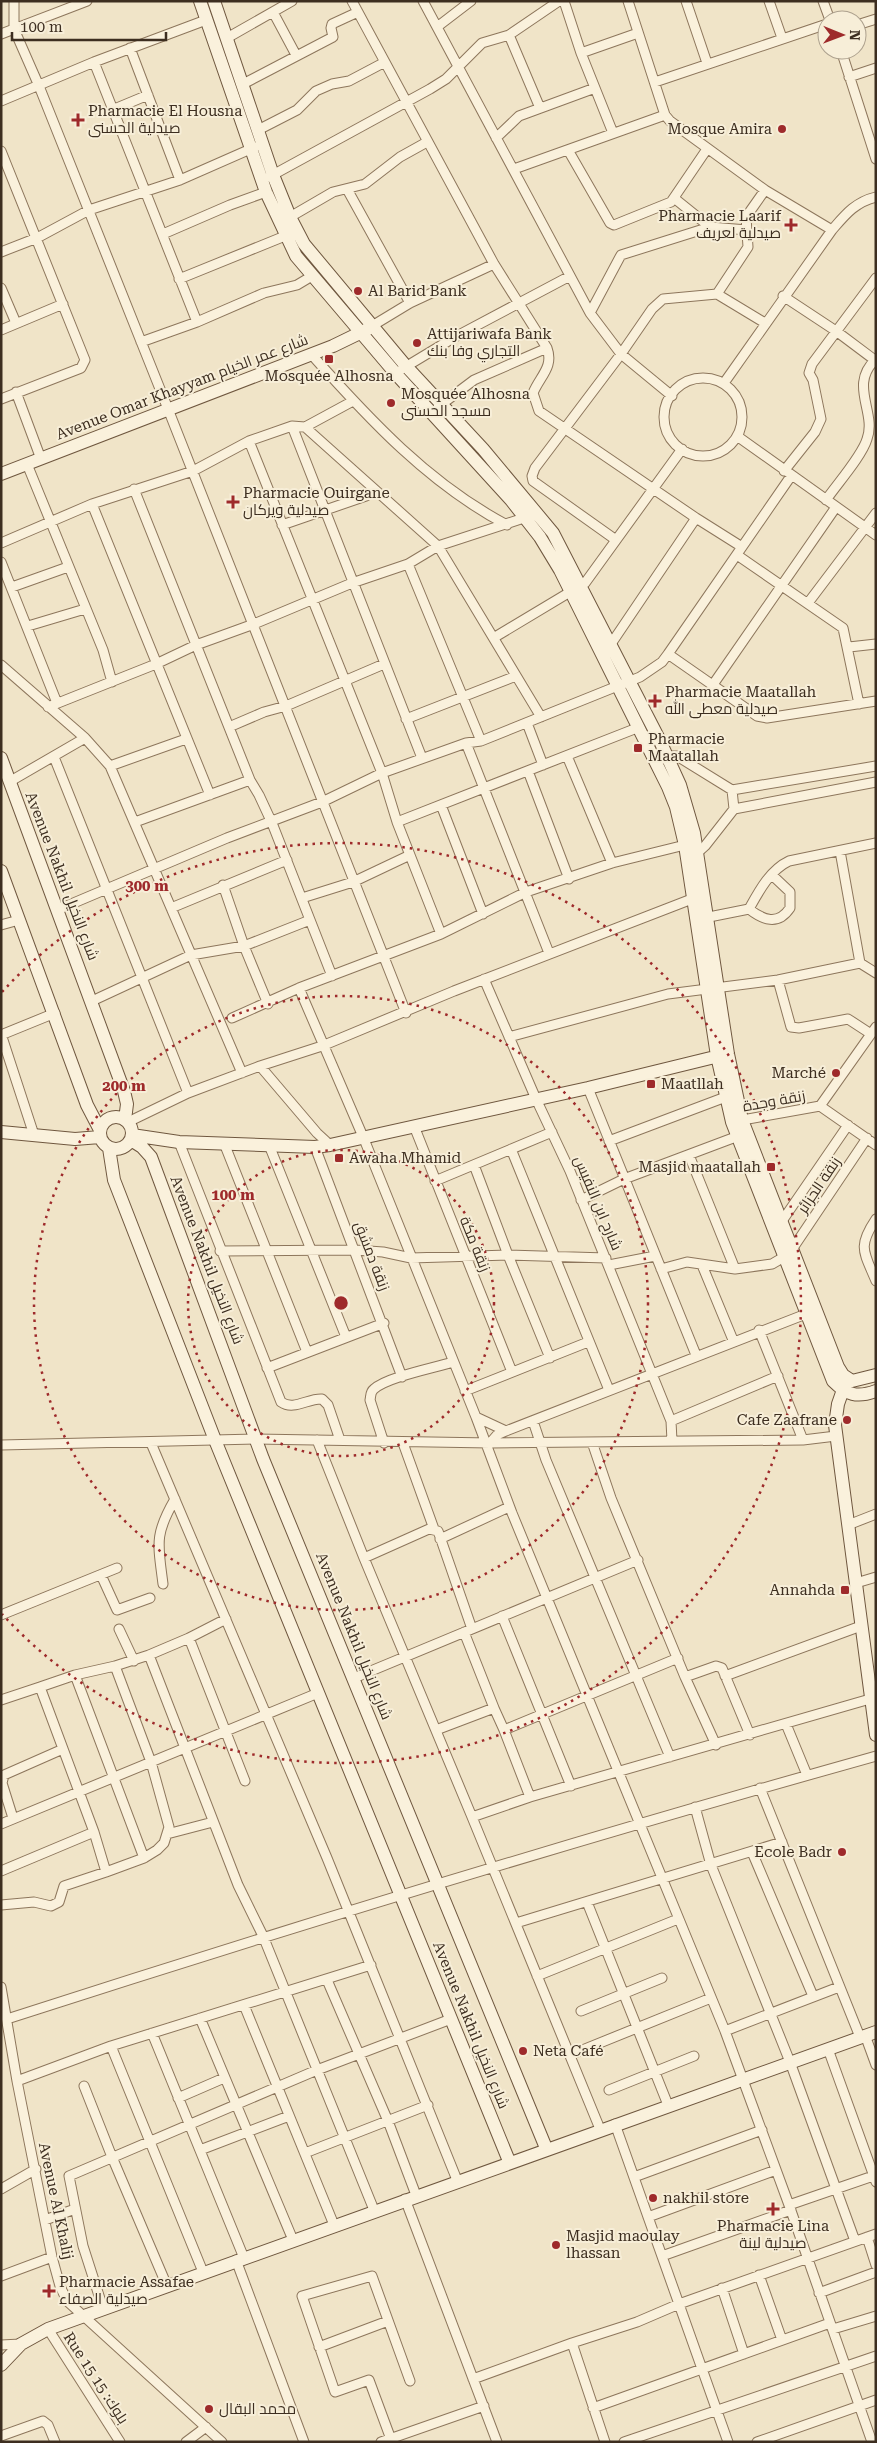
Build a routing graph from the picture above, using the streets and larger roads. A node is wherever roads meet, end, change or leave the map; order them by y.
1 (14, 1) edge
2 (87, 1) edge
3 (200, 1) edge
4 (214, 1) edge
5 (292, 1) edge
6 (352, 1) edge
7 (423, 1) edge
8 (471, 1) edge
9 (559, 1) edge
10 (564, 1) edge
11 (686, 1) edge
12 (769, 1) edge
13 (630, 2) edge
14 (273, 12) junction
15 (358, 12) junction
16 (206, 20) junction
17 (437, 27) junction
18 (817, 27) edge
19 (14, 29) junction
20 (638, 33) junction
21 (1, 34) edge
22 (509, 35) junction
23 (227, 38) junction
24 (782, 38) junction
25 (130, 48) junction
26 (582, 53) junction
27 (296, 55) junction
28 (844, 60) edge
29 (94, 62) junction
30 (385, 62) junction
31 (707, 63) junction
32 (458, 66) junction
33 (876, 68) edge
34 (849, 77) junction
35 (655, 82) junction
36 (243, 84) junction
37 (39, 86) junction
38 (595, 88) junction
39 (148, 95) junction
40 (1, 101) edge
41 (407, 102) junction
42 (540, 108) junction
43 (112, 110) junction
44 (666, 115) junction
45 (258, 130) junction
46 (613, 133) junction
47 (496, 138) junction
48 (427, 142) junction
49 (257, 146) junction
50 (706, 149) junction
51 (568, 150) junction
52 (1, 151) edge
53 (876, 159) edge
54 (3, 162) edge
55 (514, 169) junction
56 (180, 180) junction
57 (267, 182) junction
58 (347, 189) junction
59 (146, 190) junction
60 (764, 190) junction
61 (876, 197) edge
62 (674, 198) junction
63 (89, 210) junction
64 (290, 217) junction
65 (710, 227) junction
66 (747, 230) junction
67 (832, 230) junction
68 (163, 234) junction
69 (285, 236) junction
70 (37, 238) junction
71 (1, 252) edge
72 (494, 264) junction
73 (312, 276) junction
74 (570, 276) junction
75 (876, 278) edge
76 (178, 279) junction
77 (1, 288) edge
78 (876, 291) edge
79 (866, 293) junction
80 (717, 294) junction
81 (784, 296) junction
82 (410, 303) junction
83 (518, 303) junction
84 (63, 304) junction
85 (590, 313) junction
86 (196, 322) junction
87 (16, 323) junction
88 (765, 323) junction
89 (366, 329) junction
90 (1, 330) edge
91 (836, 331) junction
92 (141, 342) junction
93 (547, 348) junction
94 (311, 354) junction
95 (621, 354) junction
96 (875, 360) edge
97 (401, 370) junction
98 (724, 383) junction
99 (16, 392) junction
100 (672, 396) junction
101 (1, 398) edge
102 (353, 401) junction
103 (436, 408) junction
104 (168, 409) junction
105 (292, 426) junction
106 (305, 427) junction
107 (564, 429) junction
108 (738, 436) junction
109 (250, 440) junction
110 (682, 449) junction
111 (41, 459) junction
112 (27, 464) junction
113 (193, 471) junction
114 (788, 473) junction
115 (1, 474) edge
116 (134, 489) junction
117 (653, 489) junction
118 (375, 491) junction
119 (826, 500) junction
120 (92, 504) junction
121 (836, 507) junction
122 (324, 510) junction
123 (876, 513) edge
124 (532, 515) junction
125 (696, 518) junction
126 (52, 523) junction
127 (282, 525) junction
128 (507, 525) junction
129 (865, 528) junction
130 (876, 535) edge
131 (616, 540) junction
132 (1, 543) edge
133 (438, 546) junction
134 (742, 547) junction
135 (737, 555) junction
136 (1, 562) edge
137 (408, 564) junction
138 (68, 567) junction
139 (352, 584) junction
140 (780, 585) junction
141 (12, 587) junction
142 (576, 590) junction
143 (312, 600) junction
144 (808, 603) junction
145 (86, 609) junction
146 (254, 624) junction
147 (28, 626) junction
148 (495, 637) junction
149 (609, 643) junction
150 (876, 644) edge
151 (196, 645) junction
152 (849, 647) junction
153 (668, 654) junction
154 (156, 664) junction
155 (384, 664) junction
156 (1, 665) edge
157 (516, 676) junction
158 (345, 681) junction
159 (112, 682) junction
160 (624, 685) junction
161 (712, 686) junction
162 (464, 698) junction
163 (876, 701) edge
164 (858, 704) junction
165 (53, 705) junction
166 (286, 706) junction
167 (541, 717) junction
168 (406, 719) junction
169 (527, 723) junction
170 (229, 727) junction
171 (637, 728) junction
172 (85, 738) junction
173 (186, 739) junction
174 (482, 741) junction
175 (466, 743) junction
176 (567, 756) junction
177 (54, 757) junction
178 (1, 758) edge
179 (422, 758) junction
180 (662, 760) junction
181 (543, 765) junction
182 (110, 766) junction
183 (876, 766) edge
184 (528, 771) junction
185 (382, 773) junction
186 (250, 780) junction
187 (10, 782) junction
188 (876, 782) edge
189 (484, 788) junction
190 (732, 790) junction
191 (210, 795) junction
192 (322, 802) junction
193 (441, 805) junction
194 (734, 808) junction
195 (135, 822) junction
196 (397, 822) junction
197 (272, 823) junction
198 (876, 843) edge
199 (685, 845) junction
200 (840, 851) junction
201 (410, 855) junction
202 (693, 856) junction
203 (287, 860) junction
204 (612, 863) junction
205 (154, 869) junction
206 (1, 871) edge
207 (772, 875) junction
208 (569, 879) junction
209 (353, 882) junction
210 (223, 885) junction
211 (108, 887) junction
212 (526, 892) junction
213 (700, 896) junction
214 (302, 898) junction
215 (171, 908) junction
216 (749, 909) junction
217 (57, 910) junction
218 (483, 914) junction
219 (709, 917) junction
220 (19, 920) junction
221 (310, 920) junction
222 (1, 925) edge
223 (441, 934) junction
224 (244, 946) junction
225 (549, 954) junction
226 (191, 955) junction
227 (384, 957) junction
228 (860, 962) junction
229 (876, 973) edge
230 (332, 976) junction
231 (141, 978) junction
232 (484, 979) junction
233 (778, 980) junction
234 (299, 988) junction
235 (713, 990) junction
236 (92, 1001) junction
237 (268, 1004) junction
238 (55, 1013) junction
239 (406, 1013) junction
240 (232, 1018) dead end
241 (873, 1031) edge
242 (1, 1035) edge
243 (509, 1037) junction
244 (322, 1046) junction
245 (723, 1055) junction
246 (260, 1066) junction
247 (242, 1073) junction
248 (588, 1088) junction
249 (188, 1093) junction
250 (730, 1095) junction
251 (536, 1099) junction
252 (820, 1106) junction
253 (127, 1121) junction
254 (737, 1121) junction
255 (848, 1125) junction
256 (414, 1126) junction
257 (1, 1132) edge
258 (552, 1132) junction
259 (100, 1134) junction
260 (34, 1135) junction
261 (742, 1135) junction
262 (132, 1138) junction
263 (867, 1138) junction
264 (152, 1139) junction
265 (364, 1139) junction
266 (609, 1141) junction
267 (179, 1142) junction
268 (224, 1143) junction
269 (269, 1145) junction
270 (330, 1145) junction
271 (876, 1145) edge
272 (314, 1147) junction
273 (109, 1148) junction
274 (511, 1148) junction
275 (148, 1153) junction
276 (689, 1155) junction
277 (474, 1165) junction
278 (624, 1179) junction
279 (435, 1181) junction
280 (581, 1200) junction
281 (876, 1219) edge
282 (782, 1221) junction
283 (773, 1231) junction
284 (793, 1248) junction
285 (310, 1249) junction
286 (266, 1250) junction
287 (355, 1250) junction
288 (220, 1251) junction
289 (508, 1255) junction
290 (554, 1256) junction
291 (655, 1256) junction
292 (412, 1258) junction
293 (466, 1258) junction
294 (784, 1258) junction
295 (607, 1262) junction
296 (702, 1265) junction
297 (735, 1269) junction
298 (661, 1270) junction
299 (875, 1276) edge
300 (806, 1314) junction
301 (384, 1323) junction
302 (759, 1330) junction
303 (346, 1337) junction
304 (733, 1340) junction
305 (588, 1342) junction
306 (307, 1352) junction
307 (696, 1355) junction
308 (550, 1358) junction
309 (452, 1362) junction
310 (267, 1368) junction
311 (512, 1372) junction
312 (652, 1372) junction
313 (876, 1375) edge
314 (778, 1376) junction
315 (402, 1377) junction
316 (845, 1385) junction
317 (609, 1390) junction
318 (465, 1391) junction
319 (876, 1391) edge
320 (476, 1417) junction
321 (533, 1421) junction
322 (671, 1421) junction
323 (506, 1431) junction
324 (836, 1436) junction
325 (256, 1439) junction
326 (215, 1440) junction
327 (317, 1440) junction
328 (340, 1440) junction
329 (803, 1440) junction
330 (672, 1441) junction
331 (152, 1442) junction
332 (540, 1442) junction
333 (592, 1442) junction
334 (384, 1443) junction
335 (403, 1443) junction
336 (488, 1443) junction
337 (1, 1445) edge
338 (175, 1499) junction
339 (509, 1507) junction
340 (876, 1514) edge
341 (848, 1525) junction
342 (434, 1529) junction
343 (440, 1539) junction
344 (364, 1558) junction
345 (638, 1560) junction
346 (117, 1568) dead end
347 (101, 1576) junction
348 (876, 1577) edge
349 (595, 1578) junction
350 (856, 1583) junction
351 (163, 1584) dead end
352 (150, 1598) dead end
353 (546, 1598) junction
354 (1, 1615) edge
355 (502, 1616) junction
356 (226, 1619) junction
357 (861, 1626) junction
358 (119, 1629) dead end
359 (468, 1630) junction
360 (188, 1638) junction
361 (150, 1655) junction
362 (406, 1656) junction
363 (678, 1658) junction
364 (134, 1661) junction
365 (115, 1666) junction
366 (75, 1675) junction
367 (636, 1675) junction
368 (725, 1676) junction
369 (686, 1677) junction
370 (354, 1678) junction
371 (40, 1687) junction
372 (318, 1693) junction
373 (587, 1696) junction
374 (870, 1699) junction
375 (1, 1700) edge
376 (494, 1708) junction
377 (266, 1713) junction
378 (543, 1715) junction
379 (786, 1724) junction
380 (225, 1730) junction
381 (436, 1730) junction
382 (504, 1730) junction
383 (750, 1735) junction
384 (876, 1735) edge
385 (716, 1745) junction
386 (186, 1746) junction
387 (63, 1749) junction
388 (876, 1756) edge
389 (670, 1757) junction
390 (151, 1762) junction
391 (618, 1773) junction
392 (807, 1776) junction
393 (112, 1778) junction
394 (245, 1781) dead end
395 (571, 1786) junction
396 (760, 1788) junction
397 (78, 1791) junction
398 (530, 1797) junction
399 (696, 1808) junction
400 (472, 1817) junction
401 (13, 1818) junction
402 (213, 1822) junction
403 (1, 1824) edge
404 (640, 1824) junction
405 (94, 1832) junction
406 (167, 1834) junction
407 (782, 1842) junction
408 (752, 1852) junction
409 (144, 1858) junction
410 (711, 1865) junction
411 (494, 1868) junction
412 (1, 1871) edge
413 (106, 1872) junction
414 (663, 1878) junction
415 (438, 1884) junction
416 (400, 1896) junction
417 (587, 1902) junction
418 (1, 1905) edge
419 (349, 1911) junction
420 (678, 1919) junction
421 (516, 1923) junction
422 (263, 1936) junction
423 (604, 1948) junction
424 (370, 1965) junction
425 (537, 1976) junction
426 (662, 1978) dead end
427 (327, 1980) junction
428 (839, 1987) junction
429 (1, 1988) edge
430 (285, 1992) junction
431 (623, 1994) junction
432 (813, 1996) junction
433 (711, 1998) junction
434 (244, 2004) junction
435 (581, 2011) dead end
436 (770, 2012) junction
437 (200, 2018) junction
438 (7, 2019) junction
439 (451, 2019) junction
440 (636, 2028) junction
441 (725, 2031) junction
442 (152, 2033) junction
443 (867, 2035) edge
444 (399, 2037) junction
445 (111, 2046) junction
446 (828, 2048) junction
447 (359, 2053) junction
448 (570, 2054) junction
449 (694, 2056) dead end
450 (790, 2062) junction
451 (876, 2065) edge
452 (317, 2070) junction
453 (654, 2070) junction
454 (224, 2078) junction
455 (743, 2079) junction
456 (17, 2080) junction
457 (84, 2086) dead end
458 (278, 2087) junction
459 (609, 2090) dead end
460 (178, 2098) junction
461 (235, 2105) junction
462 (428, 2105) junction
463 (668, 2105) junction
464 (290, 2116) junction
465 (388, 2121) junction
466 (189, 2124) junction
467 (615, 2124) junction
468 (600, 2129) junction
469 (762, 2130) junction
470 (247, 2132) junction
471 (346, 2137) junction
472 (148, 2140) junction
473 (546, 2148) junction
474 (200, 2150) junction
475 (305, 2153) junction
476 (112, 2157) junction
477 (509, 2161) junction
478 (36, 2169) junction
479 (776, 2170) junction
480 (634, 2176) junction
481 (875, 2178) edge
482 (457, 2180) junction
483 (1, 2189) edge
484 (836, 2189) junction
485 (411, 2197) junction
486 (790, 2208) junction
487 (75, 2210) junction
488 (374, 2210) junction
489 (648, 2217) junction
490 (45, 2220) junction
491 (334, 2225) junction
492 (871, 2236) edge
493 (293, 2240) junction
494 (855, 2241) junction
495 (662, 2256) junction
496 (52, 2257) junction
497 (807, 2258) junction
498 (240, 2259) junction
499 (876, 2265) edge
500 (203, 2272) junction
501 (876, 2272) edge
502 (759, 2275) junction
503 (1, 2276) edge
504 (166, 2286) junction
505 (722, 2288) junction
506 (819, 2293) junction
507 (679, 2304) junction
508 (104, 2308) junction
509 (82, 2316) junction
510 (876, 2316) edge
511 (388, 2321) junction
512 (831, 2326) junction
513 (48, 2329) junction
514 (782, 2340) junction
515 (572, 2343) junction
516 (21, 2344) junction
517 (1, 2345) edge
518 (319, 2347) junction
519 (744, 2354) junction
520 (876, 2356) edge
521 (1, 2364) edge
522 (846, 2368) junction
523 (702, 2369) junction
524 (473, 2379) junction
525 (410, 2381) dead end
526 (876, 2400) edge
527 (484, 2406) junction
528 (859, 2406) junction
529 (593, 2408) junction
530 (717, 2410) junction
531 (206, 2427) junction
532 (1, 2436) edge
533 (391, 2440) edge
534 (55, 2442) edge
535 (120, 2442) edge
536 (186, 2442) edge
537 (222, 2442) edge
538 (304, 2442) edge
539 (380, 2442) edge
540 (498, 2442) edge
541 (605, 2442) edge
542 (624, 2442) edge
543 (728, 2442) edge
544 (758, 2442) edge
545 (872, 2442) edge

1 - 19 street
2 - 19 street
3 - 16 street
4 - 23 street
5 - 14 street
6 - 15 street
7 - 17 street
8 - 17 street
9 - 22 street
10 - 26 street
11 - 31 street
12 - 24 street
13 - 20 street
14 - 23 street
14 - 27 street
15 - 27 street
15 - 30 street
16 - 25 street
16 - 49 street
17 - 32 street
18 - 24 street
19 - 21 street
19 - 37 street
20 - 26 street
20 - 35 street
22 - 32 street
22 - 42 street
23 - 36 street
24 - 31 street
25 - 29 street
25 - 39 street
26 - 38 street
27 - 36 street
28 - 34 street
29 - 37 street
29 - 43 street
30 - 41 street
30 - 45 street
31 - 35 street
32 - 41 street
32 - 47 street
33 - 34 street
34 - 53 street
35 - 44 street
36 - 45 street
37 - 40 street
37 - 63 street
38 - 42 street
38 - 46 street
39 - 43 street
39 - 56 street
41 - 48 street
41 - 57 street
42 - 47 street
43 - 59 street
44 - 46 street
44 - 50 street
45 - 49 street
46 - 51 street
47 - 55 street
48 - 58 street
48 - 72 street
49 - 56 street
49 - 57 street
50 - 60 street
50 - 62 street
51 - 55 street
51 - 62 street
52 - 54 street
54 - 70 street
55 - 74 street
56 - 59 street
57 - 64 street
57 - 68 street
57 - 69 street
58 - 64 street
58 - 82 street
59 - 63 street
59 - 68 street
60 - 66 street
60 - 67 street
61 - 67 street
62 - 65 street
63 - 70 street
63 - 92 street
64 - 89 street
65 - 66 street
65 - 85 street
66 - 80 street
67 - 81 street
68 - 76 street
69 - 73 street
69 - 76 street
70 - 71 street
70 - 84 street
72 - 82 street
72 - 83 street
73 - 86 street
73 - 89 street
74 - 83 street
74 - 85 street
75 - 79 street
76 - 86 street
77 - 87 street
78 - 79 street
79 - 91 street
80 - 88 street
80 - 95 street
81 - 88 street
81 - 91 street
82 - 89 street
83 - 93 street
83 - 97 street
84 - 87 street
84 - 99 street
85 - 95 street
86 - 92 street
87 - 90 street
88 - 98 street
89 - 94 street, Avenue Omar Khayyam شارع عمر الخيام
89 - 97 street
91 - 96 street
91 - 114 street
92 - 104 street
93 - 103 street
93 - 107 street
94 - 102 street
94 - 104 street, Avenue Omar Khayyam شارع عمر الخيام
95 - 100 street
95 - 107 street
96 - 119 street
97 - 103 street
98 - 100 street
98 - 108 street
99 - 101 street
99 - 111 street
100 - 110 street
102 - 106 street
102 - 128 street
103 - 124 street
104 - 111 street, Avenue Omar Khayyam شارع عمر الخيام
104 - 113 street
105 - 106 street
105 - 109 street
105 - 122 street
106 - 118 street
107 - 117 street
107 - 131 street
108 - 110 street
108 - 114 street
109 - 113 street
109 - 127 street
110 - 117 street
111 - 112 street, Avenue Omar Khayyam شارع عمر الخيام
112 - 115 street, Avenue Omar Khayyam شارع عمر الخيام
112 - 126 street
113 - 116 street
113 - 146 street
114 - 119 street
114 - 134 street
116 - 120 street
116 - 151 street
117 - 125 street
117 - 131 street
118 - 122 street
118 - 133 street
119 - 121 street
120 - 126 street
120 - 154 street
121 - 129 street
121 - 140 street
122 - 127 street
122 - 139 street
123 - 129 street
124 - 128 street
124 - 142 street
125 - 134 street
125 - 149 street
126 - 132 street
126 - 138 street
127 - 143 street
128 - 133 street
129 - 130 street
129 - 144 street
131 - 142 street
133 - 137 street
133 - 148 street
134 - 135 street
135 - 140 street
135 - 153 street
136 - 141 street
137 - 139 street
137 - 162 street
138 - 141 street
138 - 145 street
139 - 143 street
139 - 155 street
140 - 144 street
140 - 161 street
141 - 147 street
142 - 148 street
142 - 149 street
142 - 160 street
143 - 146 street
143 - 158 street
144 - 152 street
145 - 147 street
145 - 159 street
146 - 151 street
146 - 166 street
147 - 165 street
148 - 157 street
149 - 160 street
150 - 152 street
151 - 154 street
151 - 170 street
152 - 164 street
153 - 160 street
153 - 161 street
154 - 159 street
154 - 173 street
155 - 158 street
155 - 168 street
156 - 165 street
157 - 162 street
157 - 167 street
158 - 166 street
158 - 185 street
159 - 165 street
160 - 167 street
160 - 171 street
160 - 180 street
161 - 164 street
162 - 168 street
162 - 174 street
163 - 164 street
165 - 172 street
166 - 170 street
166 - 192 street
167 - 169 street
168 - 179 street
169 - 174 street
169 - 181 street
170 - 186 street
171 - 176 street
171 - 180 street
172 - 177 street
172 - 182 street
173 - 182 street
173 - 191 street
174 - 175 street
175 - 179 street
175 - 189 street
176 - 181 street
176 - 204 street
177 - 187 street
177 - 211 street
178 - 187 street, Avenue Nakhil شارع النخيل
179 - 185 street
180 - 190 street
180 - 199 street
180 - 202 street
181 - 184 street
182 - 195 street
183 - 190 street
184 - 189 street
184 - 208 street
185 - 192 street
185 - 196 street
186 - 191 street
186 - 197 street
187 - 217 street, Avenue Nakhil شارع النخيل
188 - 194 street
189 - 193 street
189 - 212 street
190 - 194 street
191 - 195 street
192 - 197 street
192 - 209 street
193 - 196 street
193 - 218 street
194 - 202 street
195 - 205 street
196 - 201 street
197 - 203 street
197 - 205 street
198 - 200 street
199 - 202 street
199 - 204 street
200 - 207 street
200 - 228 street
201 - 209 street
201 - 223 street
202 - 213 street
203 - 210 street
203 - 214 street
204 - 208 street
205 - 211 street
205 - 215 street
206 - 220 street
207 - 216 street
207 - 216 street
208 - 212 street
209 - 214 street
209 - 227 street
210 - 215 street
210 - 224 street
211 - 217 street
211 - 231 street
212 - 218 street
212 - 225 street
213 - 219 street
213 - 225 street
213 - 235 street
214 - 221 street
215 - 226 street
216 - 219 street
217 - 236 street, Avenue Nakhil شارع النخيل
218 - 223 street
219 - 235 street
220 - 222 street
220 - 238 street
221 - 224 street
221 - 230 street
223 - 227 street
224 - 226 street
224 - 237 street
225 - 232 street
226 - 231 street
226 - 247 street
227 - 230 street
227 - 239 street
228 - 229 street
228 - 233 street
230 - 234 street
231 - 236 street
231 - 249 street
232 - 239 street
232 - 243 street, شارح ابن النفيس
233 - 235 street
233 - 241 street
234 - 237 street
234 - 244 street
235 - 243 street
235 - 245 street
236 - 253 street, Avenue Nakhil شارع النخيل
237 - 240 street
238 - 242 street
238 - 259 street
239 - 244 street
241 - 252 street
242 - 260 street
243 - 251 street, شارح ابن النفيس
244 - 246 street
244 - 265 street
245 - 248 street
245 - 250 street
246 - 247 street
246 - 270 street
247 - 249 street
248 - 251 street
248 - 266 street
249 - 253 street
250 - 254 street
250 - 266 street
251 - 256 street
251 - 258 street, شارح ابن النفيس
252 - 254 street, زنقة وجدة
252 - 255 street
253 - 259 street
253 - 262 street
254 - 261 street
255 - 263 street
255 - 282 street, زنقة الجزائر
256 - 265 street
256 - 279 street, زنقة مكة
257 - 260 street
258 - 274 street
258 - 280 street, شارح ابن النفيس
259 - 260 street
259 - 273 street
261 - 276 street
261 - 282 street
261 - 283 street
262 - 264 street
262 - 273 street
262 - 275 street
263 - 271 street
263 - 284 street, زنقة الجزائر
264 - 267 street
264 - 275 street
265 - 270 street
265 - 292 street
266 - 278 street
267 - 268 street
267 - 288 street
268 - 269 street
268 - 286 street
269 - 272 street
269 - 285 street
270 - 272 street
272 - 287 street, زنقة دمشق
273 - 326 street, Avenue Nakhil شارع النخيل
274 - 277 street
274 - 290 street
275 - 325 street, Avenue Nakhil شارع النخيل
276 - 278 street
276 - 297 street
277 - 279 street
277 - 289 street
278 - 280 street
278 - 291 street
279 - 293 street, زنقة مكة
280 - 295 street, شارح ابن النفيس
281 - 299 street
282 - 283 street, زنقة الجزائر
282 - 284 street
283 - 294 street
284 - 294 street, زنقة الجزائر
284 - 316 street
285 - 286 street
285 - 287 street
285 - 303 street
286 - 288 street
286 - 306 street
287 - 292 street
287 - 301 street, زنقة دمشق
288 - 310 street
289 - 290 street
289 - 293 street
289 - 308 street
290 - 295 street
290 - 305 street
291 - 295 street
291 - 298 street
292 - 293 street
292 - 309 street
293 - 311 street, زنقة مكة
294 - 297 street
294 - 300 street
295 - 312 street, شارح ابن النفيس
296 - 297 street
296 - 298 street
296 - 304 street
298 - 307 street
300 - 302 street
300 - 316 street
301 - 303 street
301 - 315 street, زنقة دمشق
302 - 304 street
302 - 314 street
303 - 306 street
304 - 307 street
305 - 308 street
305 - 317 street
306 - 310 street
307 - 312 street
308 - 311 street
309 - 315 street
309 - 318 street
310 - 328 street
311 - 318 street
312 - 317 street
312 - 322 street, شارح ابن النفيس
313 - 316 street
314 - 322 street
314 - 329 street
315 - 334 street
316 - 319 street
316 - 324 street
317 - 321 street
318 - 320 street
320 - 323 street
320 - 336 street
321 - 323 street
321 - 332 street
322 - 330 street, شارح ابن النفيس
323 - 336 street
324 - 329 street
324 - 341 street
325 - 326 street
325 - 327 street
325 - 370 street, Avenue Nakhil شارع النخيل
326 - 331 street
326 - 372 street, Avenue Nakhil شارع النخيل
327 - 328 street
327 - 344 street
328 - 334 street
329 - 330 street
330 - 333 street
331 - 337 street
331 - 338 street
332 - 333 street
332 - 336 street
332 - 349 street
333 - 345 street
334 - 335 street
335 - 336 street
335 - 342 street
336 - 339 street
338 - 351 street
338 - 356 street
339 - 343 street
339 - 353 street
340 - 341 street
341 - 350 street
342 - 343 street
342 - 344 street
343 - 359 street
344 - 362 street
345 - 349 street
345 - 363 street
346 - 347 street
347 - 352 street
347 - 354 street
348 - 350 street
349 - 353 street
349 - 367 street
350 - 357 street
353 - 355 street
353 - 373 street
355 - 359 street
355 - 378 street
356 - 360 street
356 - 377 street
357 - 368 street
357 - 374 street
358 - 364 street
359 - 362 street
359 - 376 street
360 - 361 street
360 - 380 street
361 - 364 street
361 - 386 street
362 - 370 street
362 - 381 street
363 - 367 street
363 - 369 street
364 - 365 street
365 - 366 street
365 - 390 street
366 - 371 street
366 - 393 street
367 - 373 street
367 - 389 street
368 - 369 street
368 - 383 street
369 - 385 street
370 - 415 street, Avenue Nakhil شارع النخيل
371 - 375 street
371 - 387 street
372 - 377 street
372 - 416 street, Avenue Nakhil شارع النخيل
373 - 378 street
373 - 391 street
374 - 379 street
374 - 384 street
376 - 381 street
376 - 382 street
377 - 380 street
377 - 419 street
378 - 382 street
378 - 395 street
379 - 383 street
379 - 392 street
380 - 386 street
380 - 394 street
381 - 400 street
382 - 398 street
383 - 385 street
385 - 389 street
386 - 390 street
386 - 402 street
387 - 397 street
387 - 401 street
388 - 392 street
389 - 391 street
390 - 393 street
390 - 406 street
391 - 395 street
391 - 404 street
392 - 396 street
393 - 397 street
393 - 409 street
395 - 398 street
396 - 399 street
396 - 407 street
397 - 401 street
397 - 405 street
398 - 400 street
399 - 404 street
399 - 410 street
400 - 411 street
401 - 403 street
402 - 406 street
402 - 422 street
404 - 411 street
404 - 414 street
405 - 412 street
405 - 413 street
406 - 409 street
407 - 408 street
407 - 428 street
408 - 410 street
408 - 432 street
409 - 413 street
410 - 414 street
410 - 436 street
411 - 415 street
411 - 421 street
413 - 418 street
414 - 417 street
414 - 420 street
415 - 416 street
415 - 473 street, Avenue Nakhil شارع النخيل
416 - 419 street
416 - 439 street, Avenue Nakhil شارع النخيل
417 - 421 street
417 - 423 street
419 - 422 street
419 - 424 street
420 - 423 street
420 - 433 street
421 - 425 street
422 - 430 street
422 - 438 street
423 - 425 street
423 - 431 street
424 - 427 street
424 - 444 street
425 - 448 street
426 - 431 street
427 - 430 street
427 - 447 street
428 - 432 street
428 - 443 street
429 - 438 street, Avenue Al Khalij
430 - 434 street
430 - 452 street
431 - 435 street
431 - 440 street
432 - 436 street
433 - 440 street
433 - 441 street
434 - 437 street
434 - 458 street
436 - 441 street
436 - 450 street
437 - 442 street
437 - 454 street
438 - 456 street, Avenue Al Khalij
439 - 444 street
439 - 477 street, Avenue Nakhil شارع النخيل
440 - 448 street
440 - 453 street
441 - 455 street
442 - 445 street
442 - 460 street
443 - 446 street
443 - 451 street
444 - 447 street
444 - 462 street
445 - 456 street
445 - 472 street
446 - 450 street
446 - 481 street
447 - 452 street
447 - 465 street
448 - 468 street
449 - 453 street
450 - 455 street
450 - 484 street
452 - 458 street
452 - 471 street
453 - 459 street
453 - 463 street
454 - 460 street
454 - 461 street
455 - 463 street
455 - 469 street
456 - 478 street, Avenue Al Khalij
457 - 476 street
458 - 461 street
458 - 464 street
460 - 466 street
461 - 466 street
461 - 470 street
462 - 465 street
462 - 482 street
463 - 467 street
464 - 470 street
464 - 475 street
465 - 471 street
465 - 485 street
466 - 472 street
466 - 474 street
467 - 468 street
467 - 480 street
468 - 473 street
469 - 479 street
469 - 480 street
470 - 474 street
470 - 493 street
471 - 475 street
471 - 488 street
472 - 476 street
472 - 500 street
473 - 477 street
474 - 498 street
475 - 491 street
476 - 487 street
476 - 504 street
477 - 482 street
478 - 483 street
478 - 490 street, Avenue Al Khalij
479 - 486 street
479 - 489 street
480 - 489 street
481 - 484 street
482 - 485 street
484 - 486 street
484 - 494 street
485 - 488 street
485 - 524 street
486 - 495 street
486 - 497 street
487 - 490 street
487 - 508 street
488 - 491 street
489 - 495 street
490 - 496 street, Avenue Al Khalij
491 - 493 street
492 - 494 street
492 - 499 street
493 - 498 street
494 - 497 street
495 - 507 street
496 - 503 street
496 - 509 street, Avenue Al Khalij
497 - 502 street
497 - 506 street
498 - 500 street
498 - 538 street
500 - 504 street
501 - 506 street
502 - 505 street
502 - 514 street
504 - 508 street
505 - 507 street
505 - 519 street
506 - 512 street
507 - 515 street
507 - 523 street
508 - 509 street
509 - 513 street
509 - 531 street, Avenue Al Khalij
510 - 512 street
511 - 518 street
511 - 518 street
511 - 525 street
512 - 514 street
512 - 522 street
513 - 516 street
513 - 535 street, Rue 15 بلوك: 15
514 - 519 street
515 - 524 street
515 - 529 street
516 - 517 street
516 - 521 street
518 - 533 street
519 - 523 street
520 - 522 street
522 - 528 street
522 - 530 street
523 - 529 street
523 - 530 street
524 - 527 street
526 - 528 street
527 - 533 street
527 - 540 street
528 - 544 street
528 - 545 street
529 - 541 street
530 - 542 street
530 - 543 street
531 - 536 street
531 - 537 street, Avenue Al Khalij
532 - 534 street
533 - 539 street

